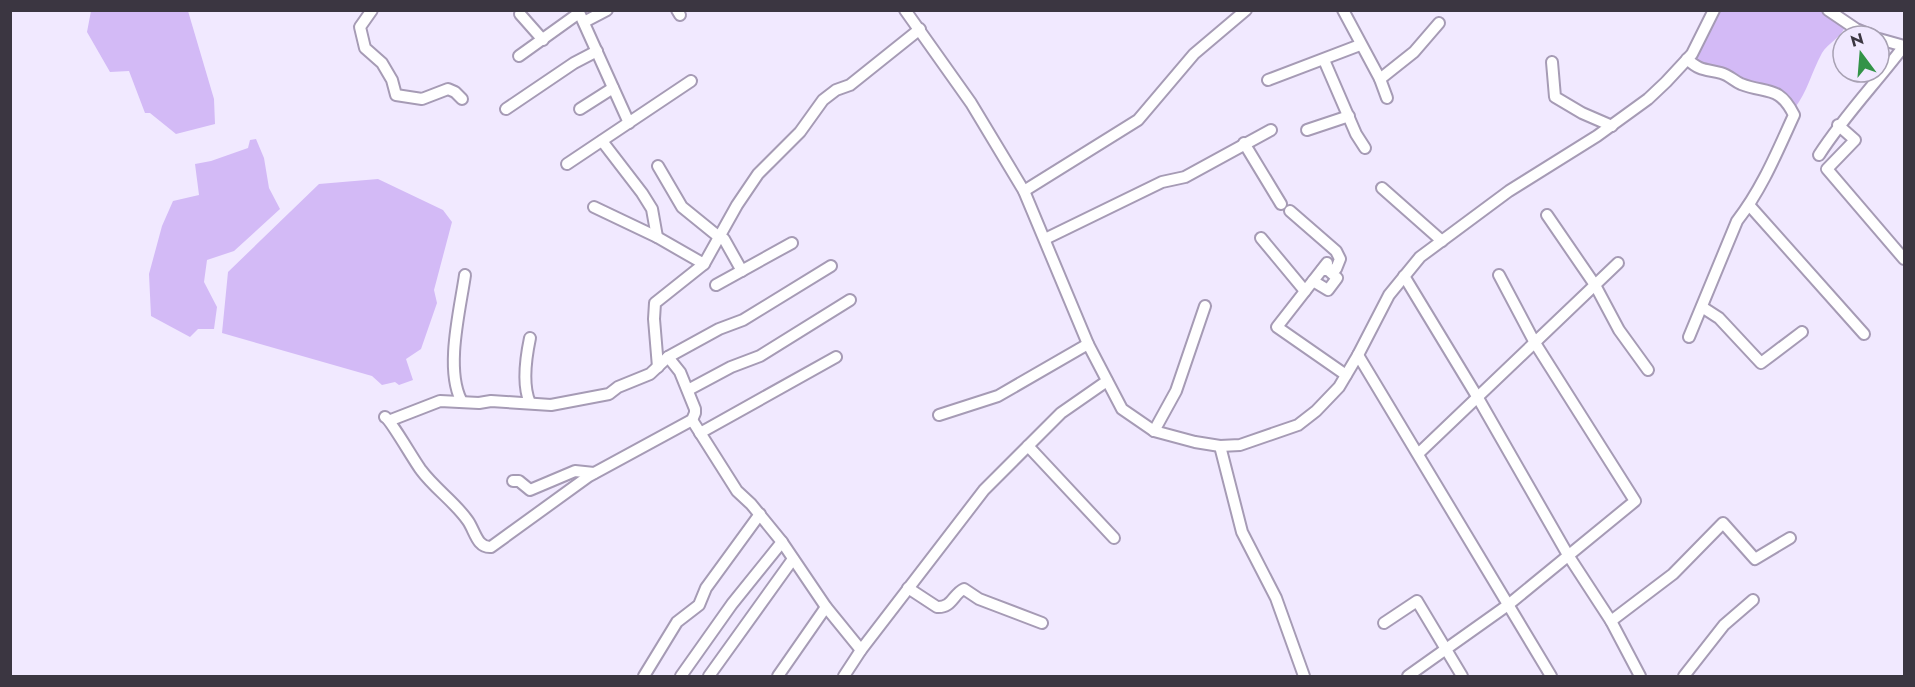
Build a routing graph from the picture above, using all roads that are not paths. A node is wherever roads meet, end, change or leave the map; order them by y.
1 (372, 10) edge
2 (607, 10) edge
3 (905, 10) edge
4 (1246, 10) edge
5 (1343, 10) edge
6 (1714, 10) edge
7 (1828, 10) edge
8 (520, 14) dead end
9 (581, 15) edge
10 (1439, 23) dead end
11 (1850, 24) edge
12 (920, 29) junction
13 (543, 40) junction
14 (1360, 45) junction
15 (1904, 46) edge
16 (597, 51) junction
17 (519, 56) dead end
18 (1687, 59) junction
19 (1324, 60) junction
20 (1552, 62) dead end
21 (1380, 79) junction
22 (1268, 80) dead end
23 (691, 81) dead end
24 (614, 88) junction
25 (1387, 98) dead end
26 (462, 99) dead end
27 (506, 109) dead end
28 (580, 109) dead end
29 (1349, 116) junction
30 (629, 123) junction
31 (1838, 125) junction
32 (1612, 126) junction
33 (1271, 130) dead end
34 (1307, 130) dead end
35 (602, 141) junction
36 (1244, 143) junction
37 (1365, 148) dead end
38 (1819, 154) dead end
39 (567, 164) dead end
40 (658, 166) dead end
41 (1382, 188) dead end
42 (1024, 191) junction
43 (1749, 205) junction
44 (594, 207) dead end
45 (1546, 215) dead end
46 (657, 237) junction
47 (719, 237) junction
48 (1261, 238) dead end
49 (1045, 239) junction
50 (1442, 241) junction
51 (792, 243) dead end
52 (1905, 259) edge
53 (1618, 263) dead end
54 (704, 264) junction
55 (831, 266) dead end
56 (1324, 267) junction
57 (742, 271) junction
58 (465, 275) dead end
59 (1499, 275) dead end
60 (1404, 276) junction
61 (1313, 281) junction
62 (717, 285) dead end
63 (1595, 285) junction
64 (1305, 291) junction
65 (850, 300) dead end
66 (1205, 306) dead end
67 (1702, 308) junction
68 (1803, 332) dead end
69 (1864, 334) dead end
70 (1689, 337) dead end
71 (530, 338) dead end
72 (1535, 343) junction
73 (1088, 344) junction
74 (1358, 355) junction
75 (668, 357) junction
76 (836, 357) dead end
77 (658, 366) junction
78 (1648, 370) dead end
79 (1346, 375) junction
80 (1107, 381) junction
81 (688, 390) junction
82 (1478, 398) junction
83 (460, 400) junction
84 (530, 403) junction
85 (939, 415) dead end
86 (692, 420) junction
87 (1154, 431) junction
88 (700, 433) junction
89 (1029, 446) junction
90 (1220, 446) junction
91 (1419, 453) junction
92 (594, 474) junction
93 (513, 481) dead end
94 (760, 514) junction
95 (1114, 538) dead end
96 (1790, 538) dead end
97 (782, 542) junction
98 (1568, 555) junction
99 (793, 559) junction
100 (908, 588) junction
101 (1753, 600) dead end
102 (1508, 605) junction
103 (826, 607) junction
104 (1611, 621) junction
105 (1384, 622) dead end
106 (1042, 623) dead end
107 (1447, 649) junction
108 (861, 650) junction
109 (849, 675) edge
110 (644, 676) edge
111 (681, 676) edge
112 (709, 676) edge
113 (778, 676) edge
114 (1304, 676) edge
115 (1408, 676) edge
116 (1462, 676) edge
117 (1551, 676) edge
118 (1640, 676) edge
119 (1684, 676) edge

1 - 26 street
2 - 9 street
3 - 12 street
4 - 42 street
5 - 14 street
6 - 18 street
7 - 11 street
8 - 13 street
9 - 13 street
9 - 16 street
10 - 21 street
12 - 42 street
12 - 47 street
13 - 17 street
14 - 19 street
14 - 21 street
15 - 31 street
16 - 24 street
16 - 27 street
18 - 32 street
18 - 43 street
19 - 22 street
19 - 29 street
20 - 32 street
21 - 25 street
23 - 30 street
24 - 28 street
24 - 30 street
29 - 34 street
29 - 37 street
30 - 35 street
31 - 38 street
31 - 52 street
32 - 50 street
33 - 36 street
35 - 39 street
35 - 46 street
36 - 49 street
36 - 56 street
40 - 47 street
41 - 50 street
42 - 49 street
43 - 67 street
43 - 69 street
44 - 46 street
45 - 63 street
46 - 54 street
47 - 54 street
47 - 57 street
48 - 64 street
49 - 73 street
50 - 60 street
51 - 57 street
53 - 63 street
54 - 77 street
55 - 75 street
56 - 61 street
56 - 61 street
57 - 62 street
58 - 83 street
59 - 72 street
60 - 74 street
60 - 82 street
61 - 64 street
63 - 72 street
63 - 78 street
64 - 79 street
65 - 81 street
66 - 87 street
67 - 68 street
67 - 70 street
71 - 84 street
72 - 82 street
72 - 98 street
73 - 80 street
73 - 85 street
74 - 79 street
74 - 91 street
75 - 77 street
75 - 81 street
76 - 88 street
77 - 84 street
79 - 90 street
80 - 87 street
80 - 89 street
81 - 86 street
82 - 91 street
82 - 98 street
83 - 84 street
83 - 92 street
86 - 88 street
86 - 92 street
87 - 90 street
88 - 94 street
89 - 95 street
89 - 100 street
90 - 114 street
91 - 102 street
92 - 93 street
94 - 97 street
94 - 110 street
96 - 104 street
97 - 99 street
97 - 111 street
98 - 102 street
98 - 104 street
99 - 103 street
99 - 112 street
100 - 106 street
100 - 108 street
101 - 119 street
102 - 107 street
102 - 117 street
103 - 108 street
103 - 113 street
104 - 118 street
105 - 107 street
107 - 115 street
107 - 116 street
108 - 109 street

